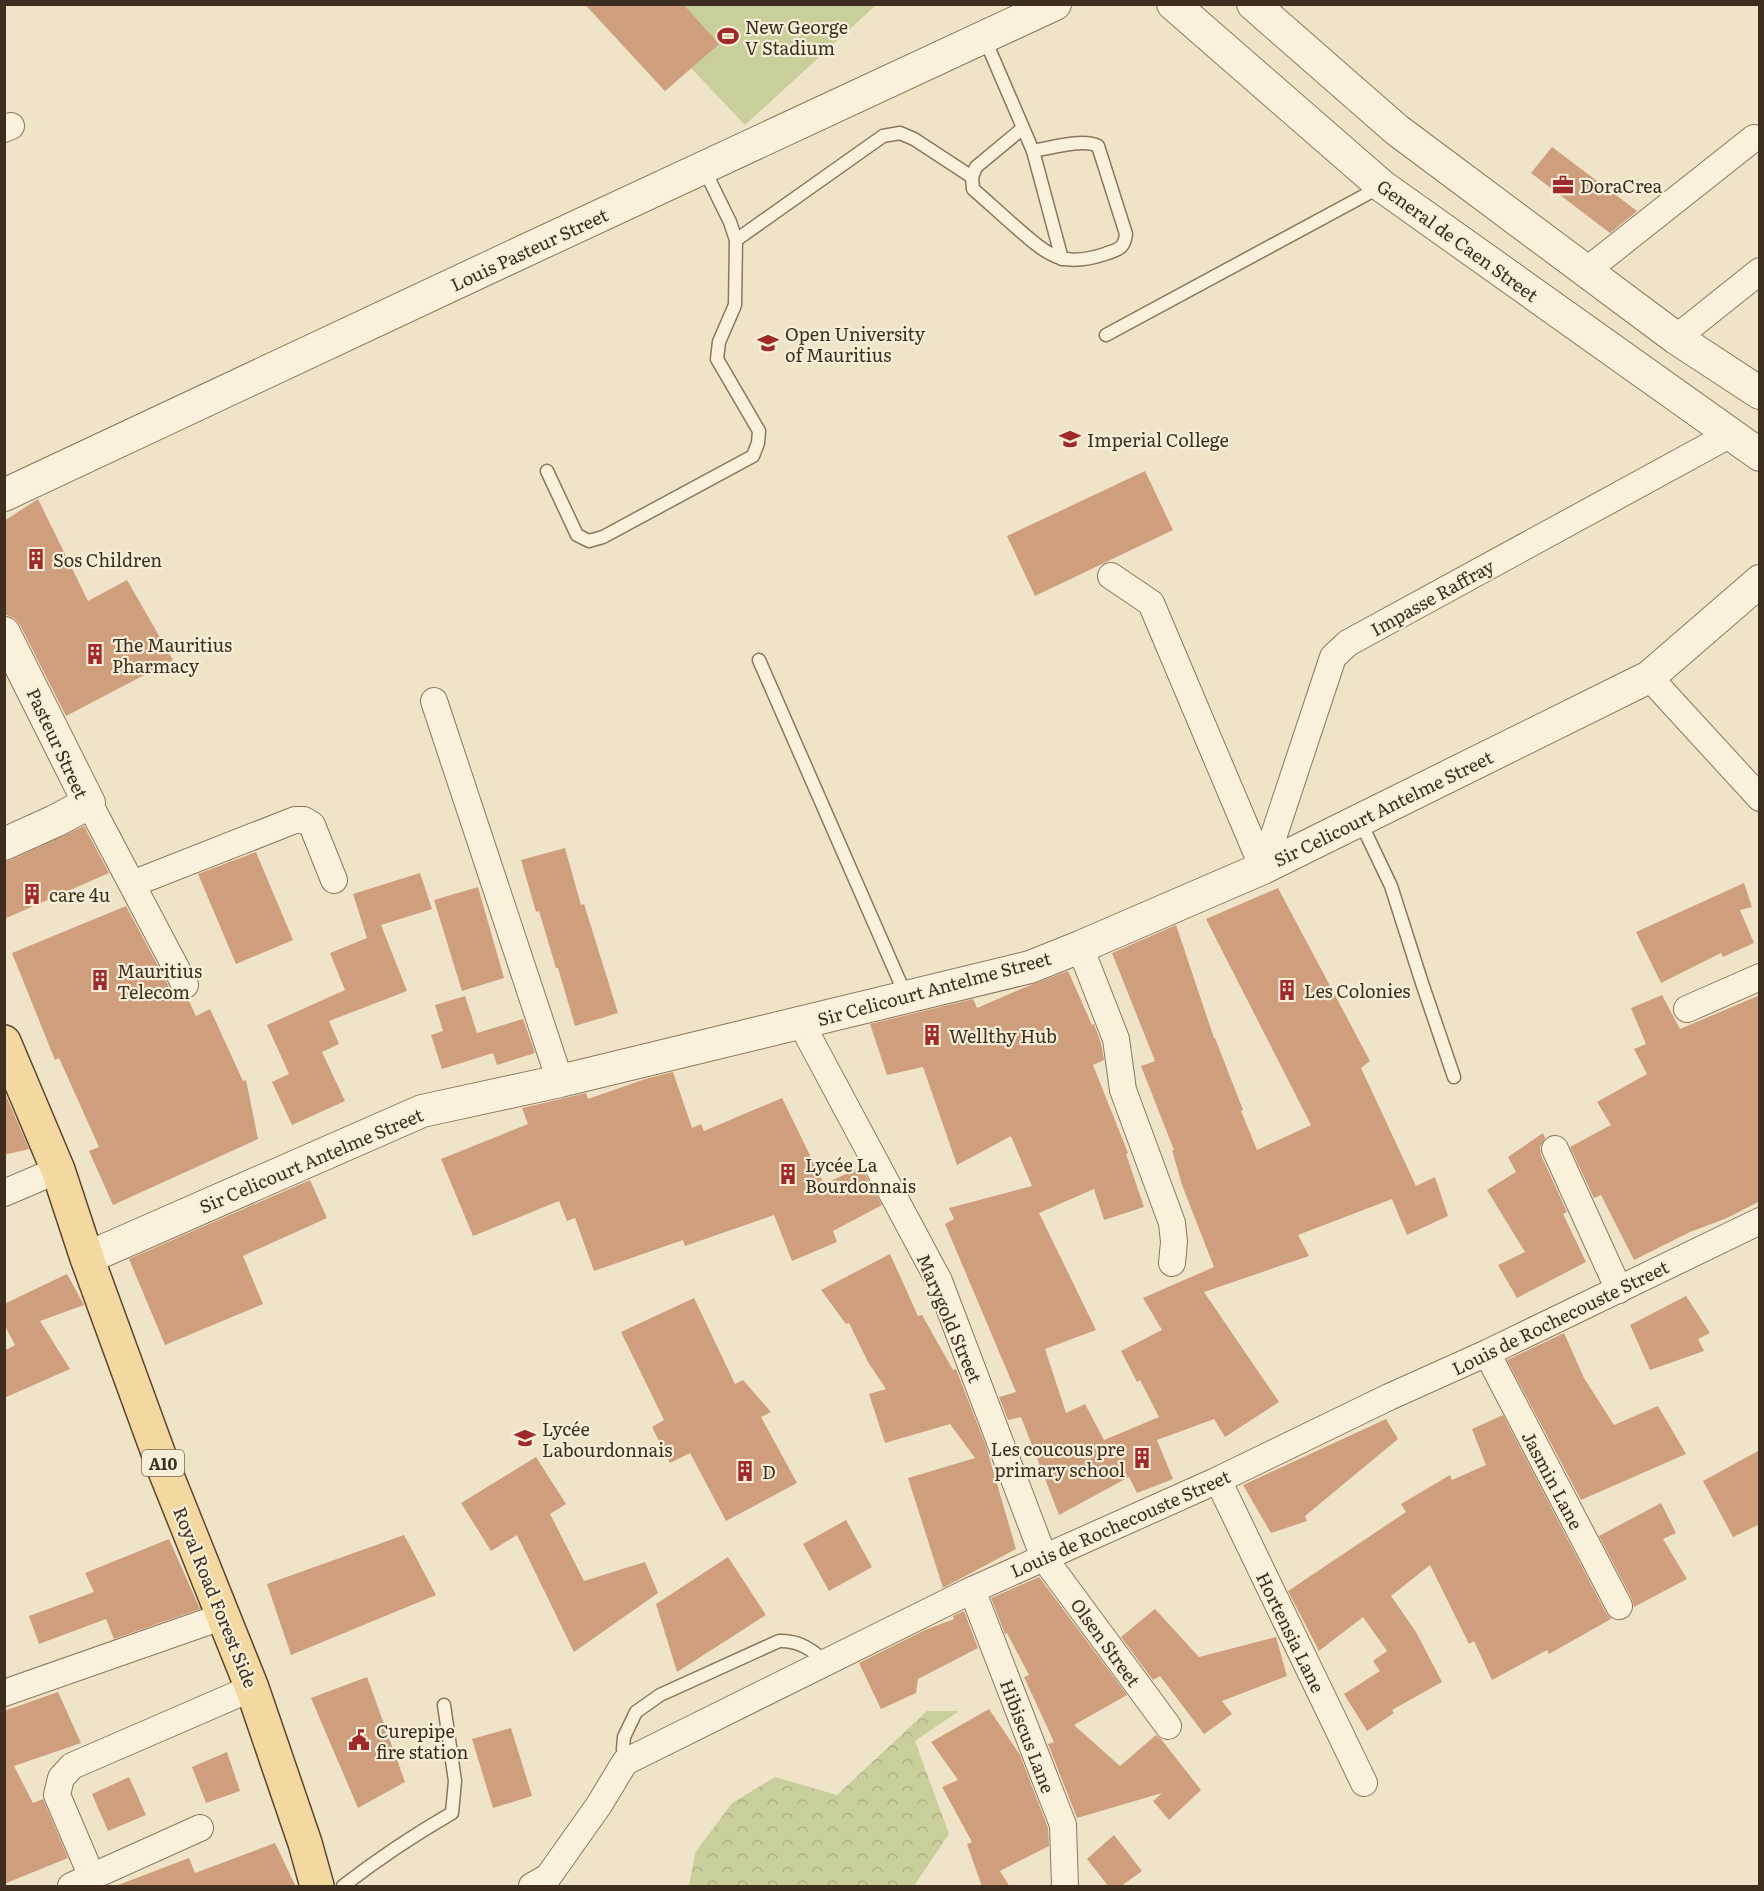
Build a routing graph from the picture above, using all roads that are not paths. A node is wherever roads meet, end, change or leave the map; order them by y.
1 (1055, 4) edge
2 (1173, 4) edge
3 (1253, 4) edge
4 (984, 38) junction
5 (1023, 128) junction
6 (1754, 138) dead end
7 (1033, 151) junction
8 (703, 168) junction
9 (972, 177) junction
10 (1382, 186) junction
11 (736, 240) junction
12 (1062, 259) junction
13 (1586, 271) junction
14 (1760, 271) edge
15 (1106, 335) dead end
16 (1676, 338) junction
17 (1760, 393) edge
18 (1729, 435) junction
19 (1760, 456) edge
20 (548, 471) dead end
21 (4, 495) edge
22 (1111, 576) dead end
23 (1760, 581) edge
24 (4, 633) edge
25 (759, 660) dead end
26 (1649, 677) junction
27 (434, 701) dead end
28 (1760, 798) edge
29 (89, 803) junction
30 (1359, 820) junction
31 (4, 844) edge
32 (1263, 868) junction
33 (334, 880) dead end
34 (132, 884) junction
35 (1080, 947) junction
36 (1760, 977) edge
37 (185, 985) dead end
38 (907, 997) junction
39 (1687, 1009) dead end
40 (801, 1023) junction
41 (4, 1042) edge
42 (1454, 1077) dead end
43 (560, 1081) junction
44 (1555, 1149) dead end
45 (58, 1170) junction
46 (4, 1193) edge
47 (1760, 1221) edge
48 (87, 1258) junction
49 (1172, 1263) dead end
50 (1619, 1290) junction
51 (1487, 1353) junction
52 (1218, 1480) junction
53 (1044, 1558) junction
54 (972, 1590) junction
55 (1619, 1606) dead end
56 (224, 1616) junction
57 (826, 1662) junction
58 (252, 1688) junction
59 (4, 1693) edge
60 (444, 1705) dead end
61 (1167, 1726) dead end
62 (625, 1762) junction
63 (1364, 1783) dead end
64 (200, 1828) dead end
65 (82, 1882) edge
66 (317, 1887) edge
67 (343, 1887) edge
68 (532, 1887) edge
69 (1065, 1887) edge

1 - 4 street, Louis Pasteur Street
2 - 10 street, General de Caen Street
3 - 13 street
4 - 5 lane
4 - 8 street, Louis Pasteur Street
5 - 7 lane
5 - 9 lane
6 - 13 street
7 - 12 lane
7 - 12 lane
8 - 11 lane
8 - 21 street, Louis Pasteur Street
9 - 11 lane
9 - 12 lane
10 - 15 lane
10 - 18 street, General de Caen Street
11 - 20 lane
13 - 16 street
14 - 16 street
16 - 17 street
18 - 19 street, General de Caen Street
18 - 32 street, Impasse Raffray
22 - 32 street
23 - 26 street, Sir Celicourt Antelme Street
24 - 29 street, Pasteur Street
25 - 38 lane
26 - 28 street
26 - 30 street, Sir Celicourt Antelme Street
27 - 43 street
29 - 31 street, Pasteur Street
29 - 34 street
30 - 32 street, Sir Celicourt Antelme Street
30 - 42 lane
32 - 35 street, Sir Celicourt Antelme Street
33 - 34 street
34 - 37 street
35 - 38 street, Sir Celicourt Antelme Street
35 - 49 street
36 - 39 street
38 - 40 street, Sir Celicourt Antelme Street
40 - 43 street, Sir Celicourt Antelme Street
40 - 53 street, Marygold Street
41 - 45 main road, Royal Road Forest Side / A10
43 - 48 street, Sir Celicourt Antelme Street
44 - 50 street
45 - 46 street
45 - 48 main road, Royal Road Forest Side / A10
47 - 50 street, Louis de Rochecouste Street
48 - 56 main road, Royal Road Forest Side / A10
50 - 51 street, Louis de Rochecouste Street
51 - 52 street, Louis de Rochecouste Street
51 - 55 street, Jasmin Lane
52 - 53 street, Louis de Rochecouste Street
52 - 63 street, Hortensia Lane
53 - 54 street, Louis de Rochecouste Street
53 - 61 street, Olsen Street
54 - 57 street, Louis de Rochecouste Street
54 - 69 street, Hibiscus Lane
56 - 58 main road, Royal Road Forest Side / A10
56 - 59 street
57 - 62 street, Louis de Rochecouste Street
57 - 62 lane
58 - 65 street
58 - 66 main road, Royal Road Forest Side / A10
60 - 67 lane
62 - 68 street
64 - 65 street

